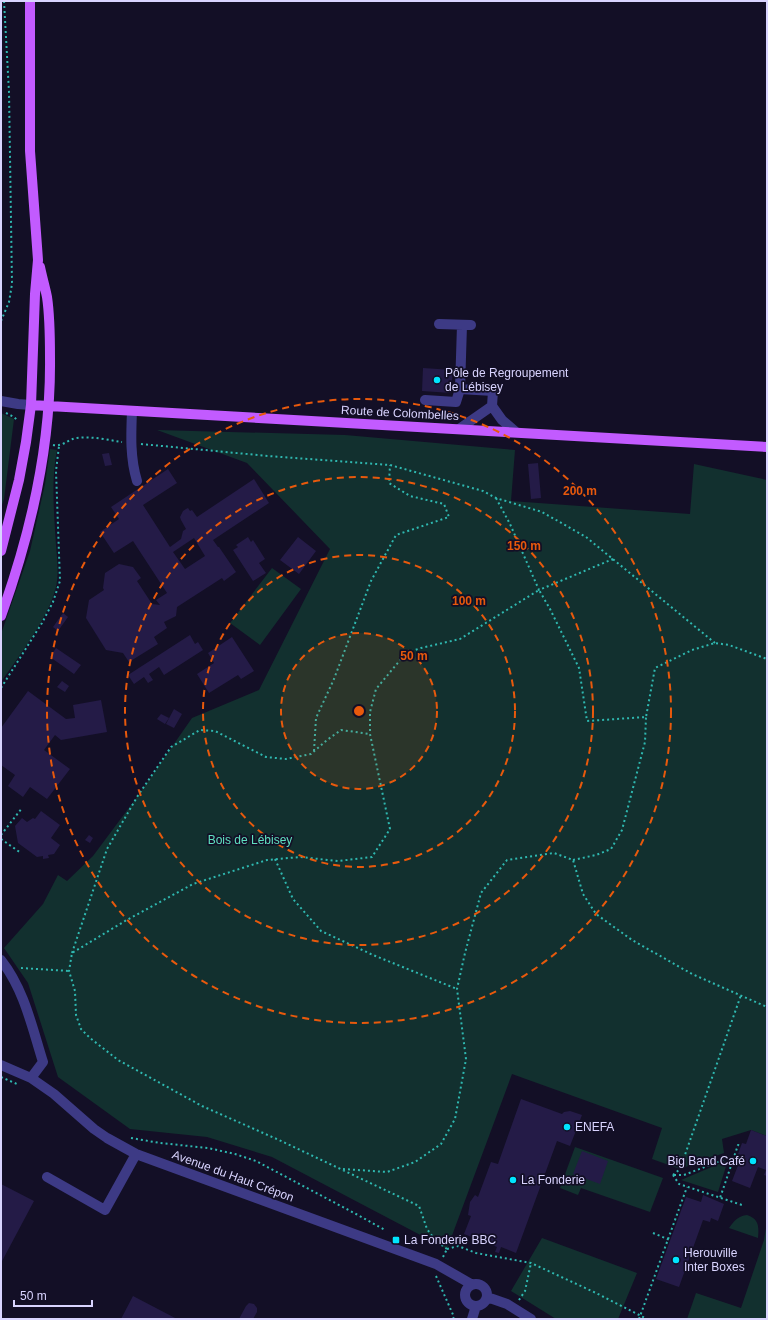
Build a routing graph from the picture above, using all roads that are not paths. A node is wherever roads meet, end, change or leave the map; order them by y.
1 (30, 1) edge
2 (38, 260) junction
3 (439, 324) dead end
4 (460, 389) junction
5 (425, 400) dead end
6 (1, 401) edge
7 (31, 405) junction
8 (49, 406) junction
9 (492, 406) junction
10 (132, 411) junction
11 (459, 429) junction
12 (516, 432) junction
13 (767, 447) edge
14 (136, 481) dead end
15 (1, 552) edge
16 (1, 616) edge
17 (1, 960) edge
18 (1, 1065) edge
19 (31, 1078) junction
20 (136, 1154) junction
21 (47, 1177) dead end
22 (471, 1284) junction
23 (487, 1297) junction
24 (476, 1306) junction
25 (472, 1319) edge
26 (531, 1319) edge

1 - 2 main road
2 - 7 main road
2 - 8 main road
3 - 4 street
4 - 5 street
4 - 9 street
6 - 7 street
7 - 8 main road, Route de Colombelles
7 - 15 main road
8 - 10 main road, Route de Colombelles
8 - 16 main road
9 - 11 street
9 - 12 street
10 - 11 main road, Route de Colombelles
10 - 14 street
11 - 12 main road, Route de Colombelles
12 - 13 main road, Route de Colombelles
17 - 19 street
18 - 19 street, Avenue du Haut Crépon
19 - 20 street, Avenue du Haut Crépon
20 - 21 street
20 - 22 street, Avenue du Haut Crépon
22 - 23 street
22 - 24 street
23 - 24 street
23 - 26 street
24 - 25 street

